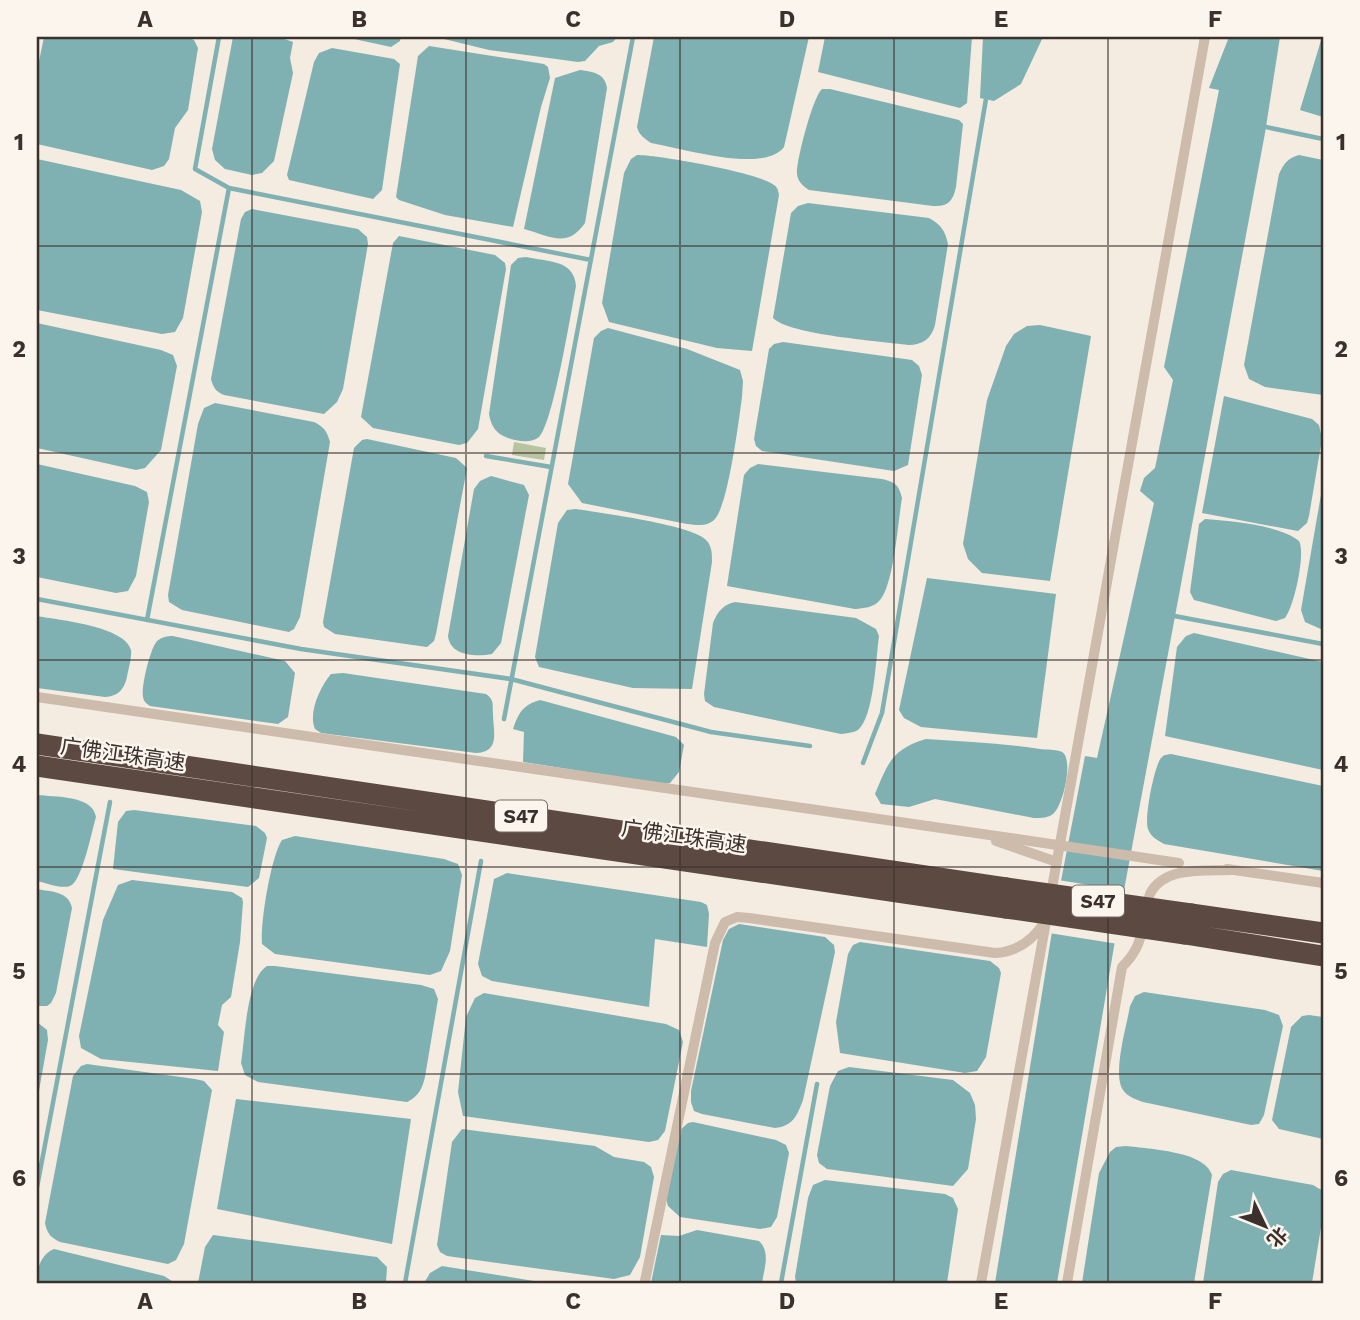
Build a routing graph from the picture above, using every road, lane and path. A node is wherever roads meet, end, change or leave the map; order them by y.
1 (1205, 37) edge
2 (37, 697) edge
3 (37, 744) edge
4 (37, 766) edge
5 (970, 833) junction
6 (1056, 862) junction
7 (1231, 870) junction
8 (1323, 883) edge
9 (1006, 898) junction
10 (1047, 913) junction
11 (1188, 924) junction
12 (1323, 933) edge
13 (1323, 956) edge
14 (645, 1281) dead end
15 (981, 1283) edge
16 (1067, 1283) edge

1 - 6 street
2 - 5 street
3 - 9 highway, 广佛江珠高速 / S47
4 - 9 highway, 广佛江珠高速 / S47
5 - 6 street
5 - 7 street, bridge
6 - 10 street
7 - 8 street
7 - 16 street
9 - 11 highway, 广佛江珠高速 / S47, bridge
10 - 14 street
10 - 15 street
11 - 12 highway, 广佛江珠高速 / S47
11 - 13 highway, 广佛江珠高速 / S47

